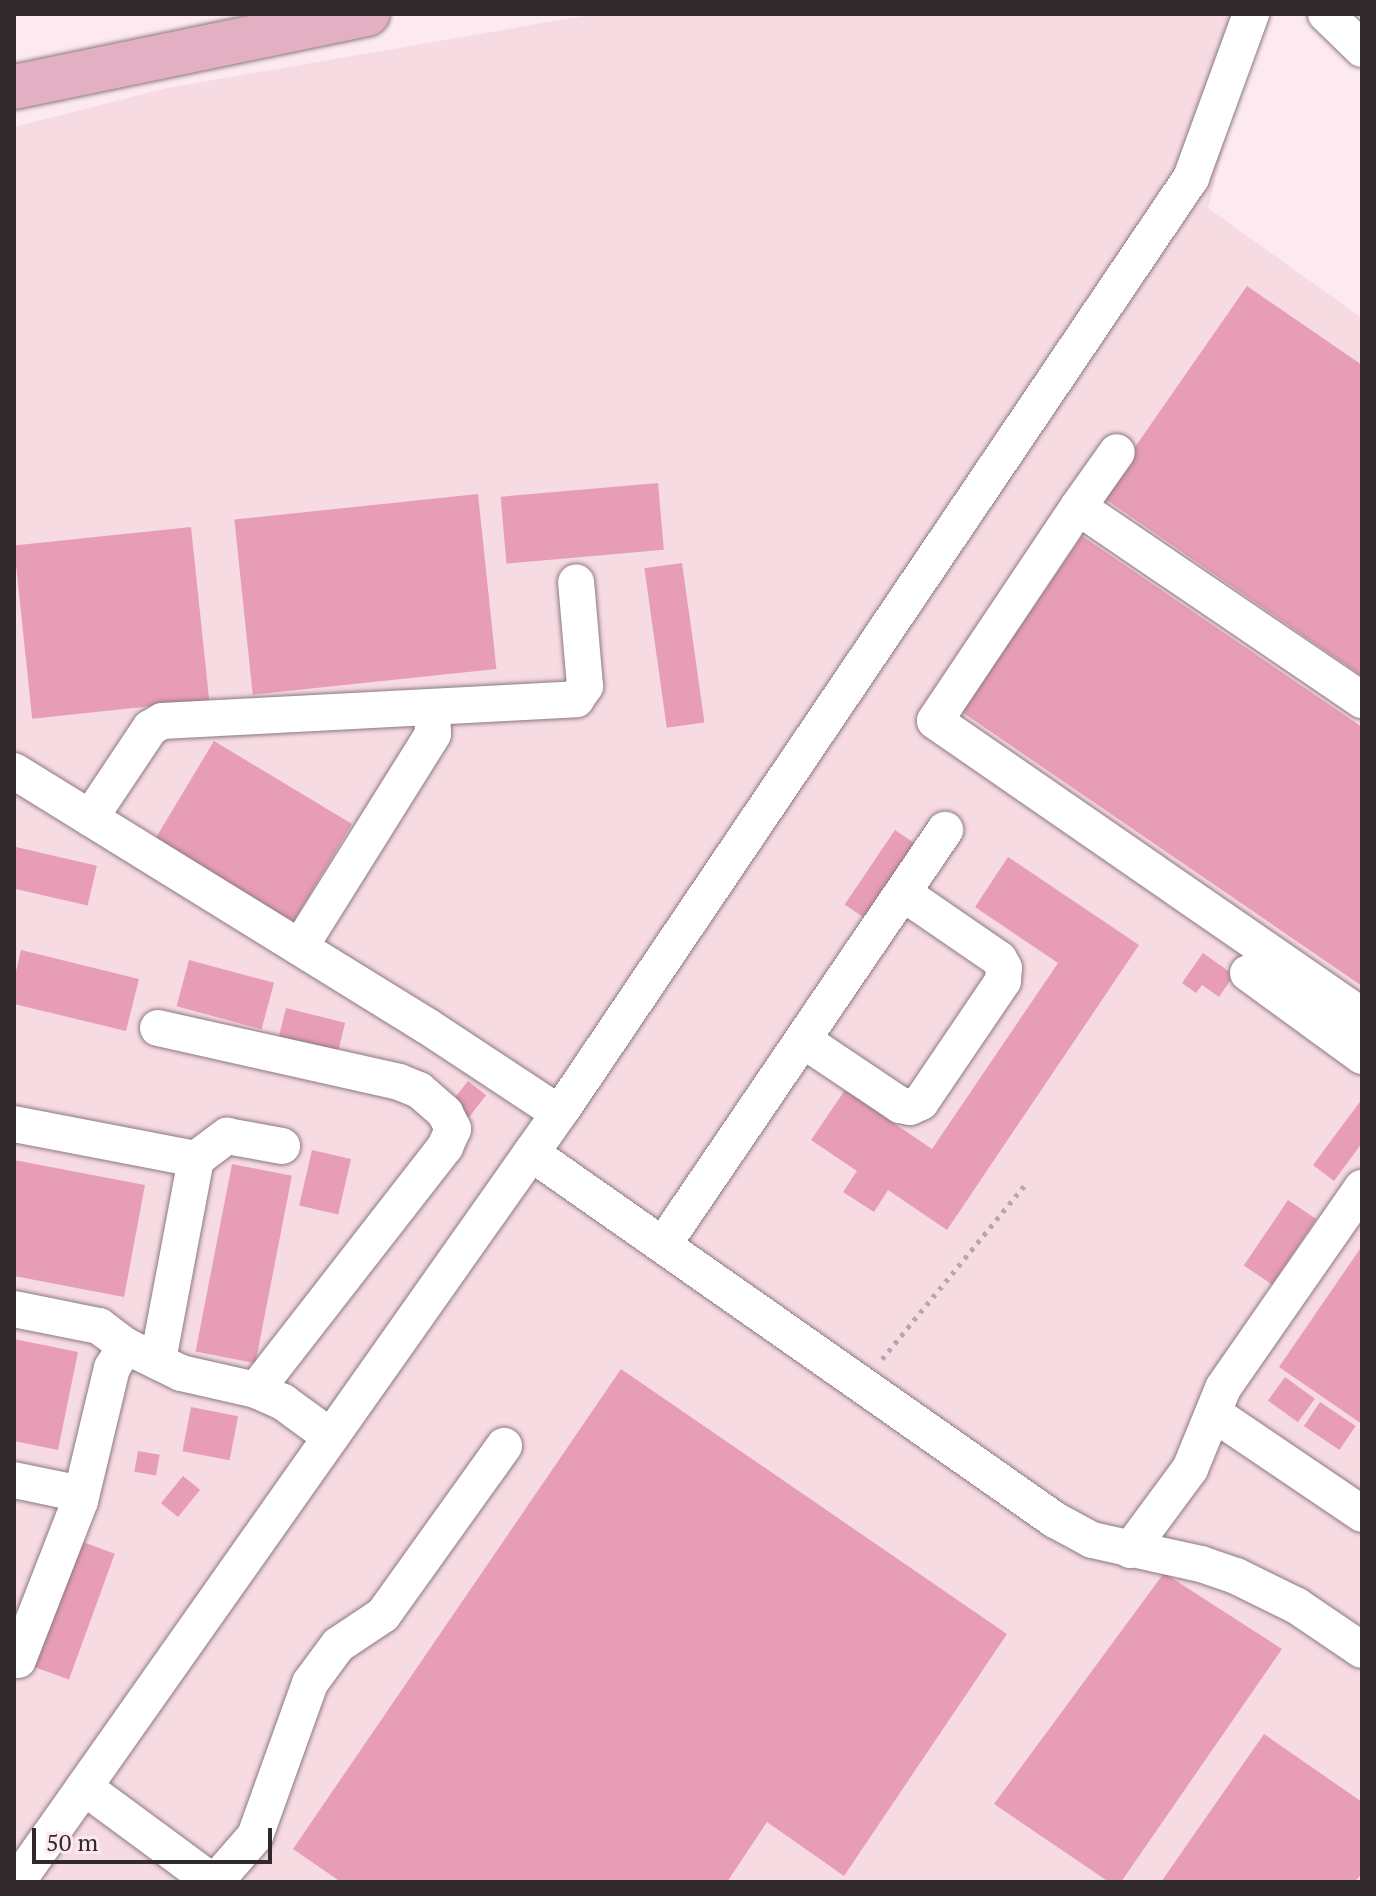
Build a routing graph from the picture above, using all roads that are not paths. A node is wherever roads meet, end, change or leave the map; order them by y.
1 (368, 14) edge
2 (1251, 14) edge
3 (1326, 14) edge
4 (1362, 49) edge
5 (14, 87) edge
6 (1117, 452) dead end
7 (1078, 507) junction
8 (576, 582) dead end
9 (1362, 700) edge
10 (432, 707) junction
11 (14, 771) edge
12 (90, 818) junction
13 (945, 830) dead end
14 (903, 893) junction
15 (300, 947) junction
16 (1248, 973) dead end
17 (1362, 1016) edge
18 (427, 1026) junction
19 (158, 1028) dead end
20 (803, 1040) junction
21 (1362, 1056) edge
22 (419, 1090) junction
23 (559, 1113) junction
24 (14, 1124) edge
25 (282, 1146) dead end
26 (531, 1153) junction
27 (196, 1159) junction
28 (1362, 1188) edge
29 (663, 1245) junction
30 (14, 1309) edge
31 (142, 1354) junction
32 (256, 1390) junction
33 (1213, 1413) junction
34 (331, 1437) junction
35 (504, 1446) dead end
36 (14, 1480) edge
37 (81, 1494) junction
38 (1362, 1514) edge
39 (1130, 1550) junction
40 (1362, 1650) edge
41 (18, 1660) dead end
42 (84, 1787) junction
43 (19, 1870) edge
44 (214, 1882) edge

1 - 5 main road
2 - 23 street
3 - 4 street
6 - 7 street
7 - 9 street
7 - 17 street
8 - 10 street
10 - 12 street
10 - 15 street
11 - 12 street
12 - 15 street
13 - 14 street
14 - 20 street
14 - 20 street
15 - 18 street
16 - 21 street
18 - 22 street
18 - 23 street
19 - 22 street
20 - 29 street
22 - 32 street
23 - 26 street
24 - 27 street
25 - 27 street
26 - 29 street
26 - 34 street
27 - 31 street
28 - 33 street
29 - 39 street
30 - 31 street
31 - 32 street
31 - 37 street
32 - 34 street
33 - 38 street
33 - 39 street
34 - 42 street
35 - 44 street
36 - 37 street
37 - 41 street
39 - 40 street
42 - 43 street
42 - 44 street

